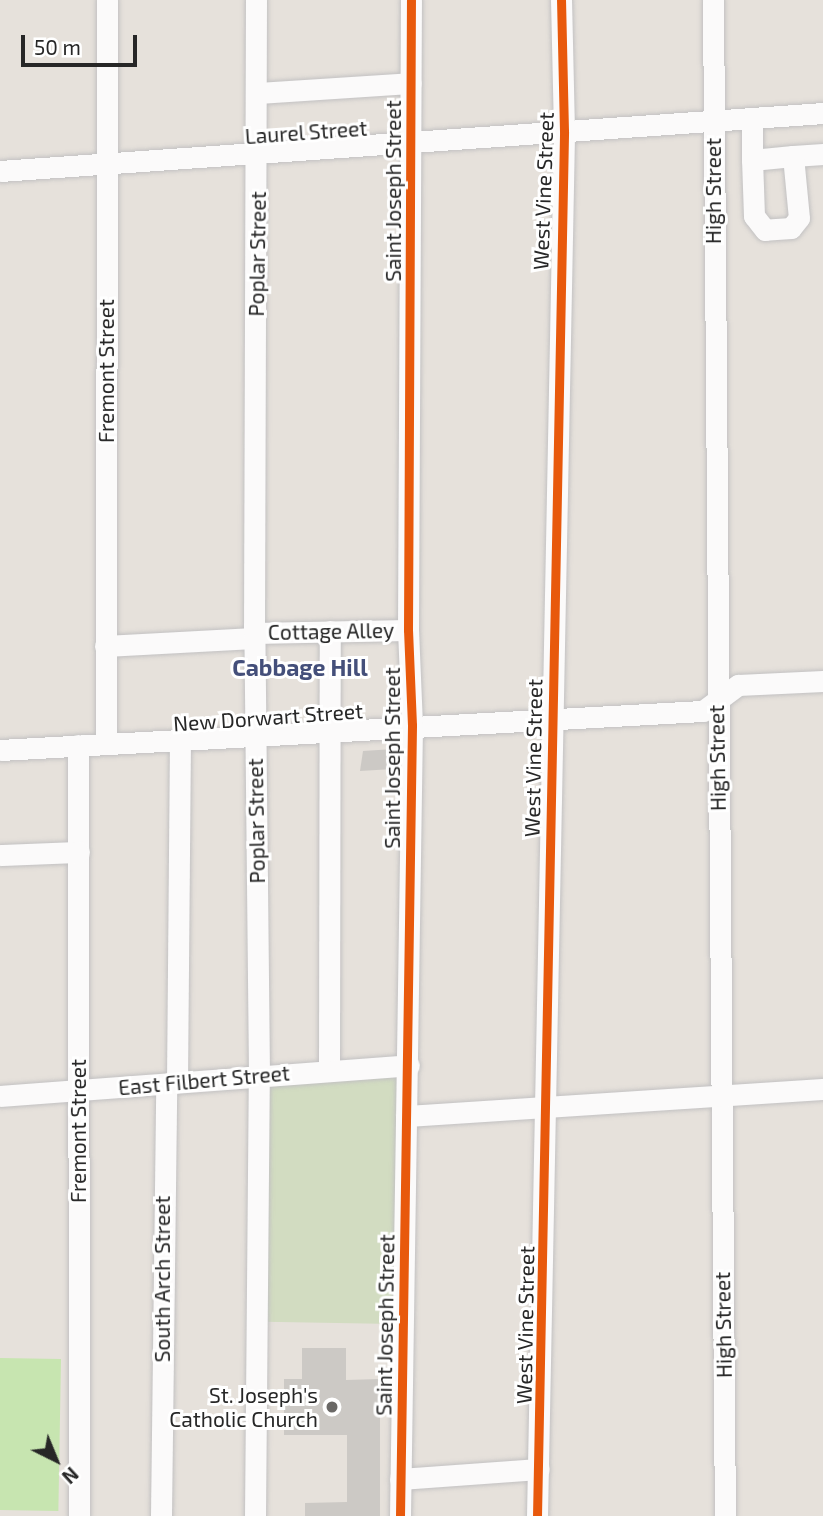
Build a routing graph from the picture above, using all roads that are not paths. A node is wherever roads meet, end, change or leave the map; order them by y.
1 (107, 0) edge
2 (256, 0) edge
3 (411, 0) edge
4 (561, 0) edge
5 (713, 0) edge
6 (411, 83) junction
7 (257, 93) junction
8 (823, 113) edge
9 (752, 118) junction
10 (712, 121) junction
11 (564, 131) junction
12 (410, 142) junction
13 (258, 153) junction
14 (823, 154) edge
15 (793, 156) junction
16 (752, 160) junction
17 (106, 163) junction
18 (0, 171) edge
19 (408, 629) junction
20 (330, 631) junction
21 (254, 635) junction
22 (105, 646) junction
23 (823, 681) edge
24 (716, 702) junction
25 (552, 719) junction
26 (412, 725) junction
27 (330, 731) junction
28 (255, 734) junction
29 (180, 740) junction
30 (106, 743) junction
31 (78, 745) junction
32 (0, 750) edge
33 (79, 852) junction
34 (0, 855) edge
35 (409, 1065) junction
36 (329, 1070) junction
37 (259, 1074) junction
38 (171, 1083) junction
39 (823, 1089) edge
40 (77, 1092) junction
41 (0, 1096) edge
42 (720, 1096) junction
43 (546, 1107) junction
44 (406, 1116) junction
45 (539, 1469) junction
46 (400, 1479) junction
47 (161, 1512) edge
48 (79, 1516) edge
49 (255, 1516) edge
50 (400, 1516) edge
51 (537, 1516) edge
52 (725, 1516) edge

1 - 17 street, Fremont Street
2 - 7 street, Poplar Street
3 - 6 street, Saint Joseph Street
4 - 11 street, West Vine Street
5 - 10 street, High Street
6 - 7 street
6 - 12 street, Saint Joseph Street
7 - 13 street, Poplar Street
8 - 9 street, Laurel Street
9 - 10 street, Laurel Street
9 - 16 street
10 - 11 street, Laurel Street
10 - 24 street, High Street
11 - 12 street, Laurel Street
11 - 25 street, West Vine Street
12 - 13 street, Laurel Street
12 - 19 street, Saint Joseph Street
13 - 17 street, Laurel Street
13 - 21 street, Poplar Street
14 - 15 street
15 - 16 street
15 - 16 street
17 - 18 street, Laurel Street
17 - 22 street, Fremont Street
19 - 20 street, Cottage Alley
19 - 26 street, Saint Joseph Street
20 - 21 street, Cottage Alley
20 - 27 street
21 - 22 street, Cottage Alley
21 - 28 street, Poplar Street
22 - 30 street, Fremont Street
23 - 24 street, New Dorwart Street
24 - 25 street, New Dorwart Street
24 - 42 street, High Street
25 - 26 street, New Dorwart Street
25 - 43 street, West Vine Street
26 - 27 street, New Dorwart Street
26 - 35 street, Saint Joseph Street
27 - 28 street, New Dorwart Street
27 - 36 street
28 - 29 street, New Dorwart Street
28 - 37 street, Poplar Street
29 - 30 street, New Dorwart Street
29 - 38 street, South Arch Street
30 - 31 street, New Dorwart Street
31 - 32 street, New Dorwart Street
31 - 33 street, Fremont Street
33 - 34 street
33 - 40 street, Fremont Street
35 - 36 street, East Filbert Street
35 - 44 street, Saint Joseph Street
36 - 37 street, East Filbert Street
37 - 38 street, East Filbert Street
37 - 49 street, Poplar Street
38 - 40 street, East Filbert Street
38 - 47 street, South Arch Street
39 - 42 street
40 - 41 street, East Filbert Street
40 - 48 street, Fremont Street
42 - 43 street
42 - 52 street, High Street
43 - 44 street
43 - 45 street, West Vine Street
44 - 46 street, Saint Joseph Street
45 - 46 street
45 - 51 street, West Vine Street
46 - 50 street, Saint Joseph Street

